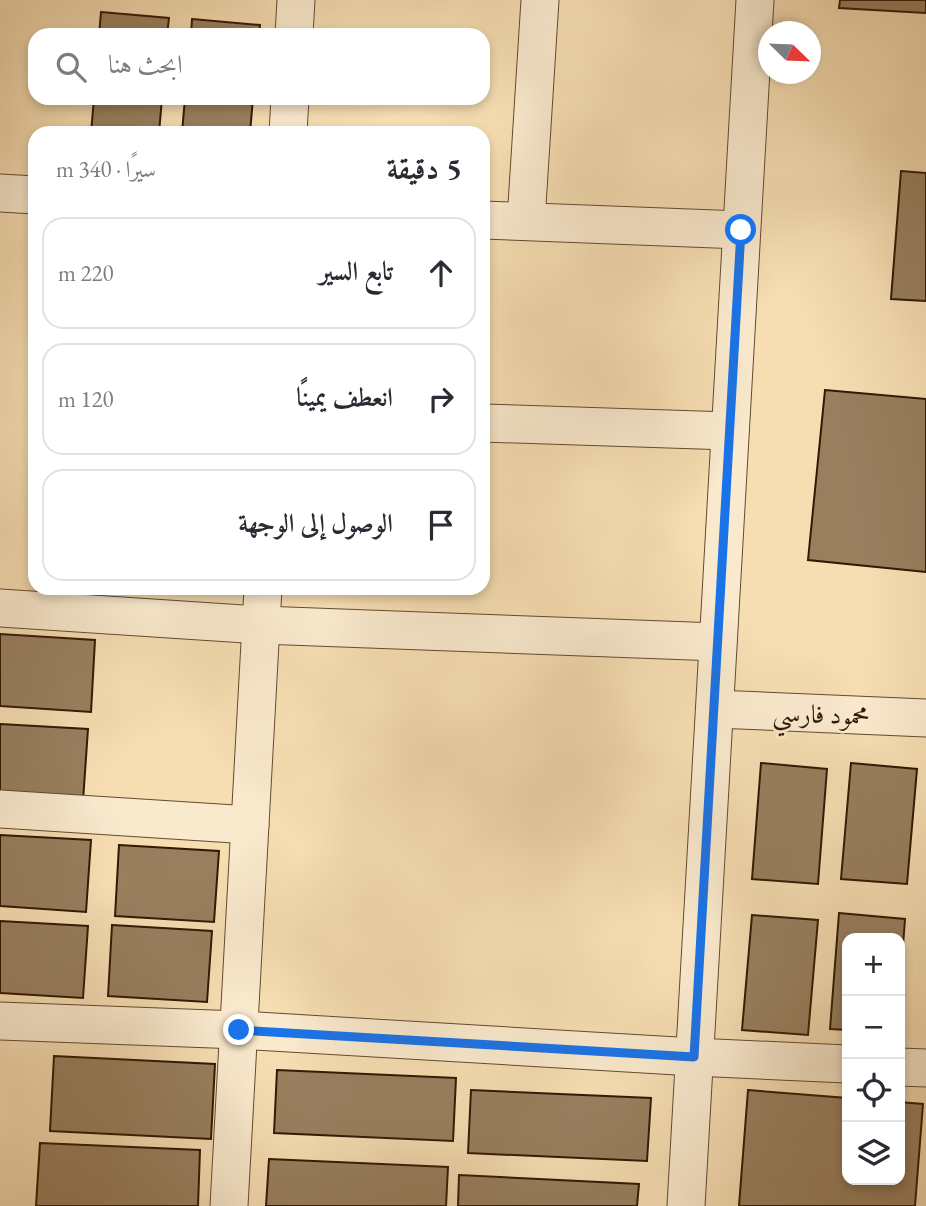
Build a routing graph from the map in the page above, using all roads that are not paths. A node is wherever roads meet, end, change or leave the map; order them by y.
1 (296, 0) edge
2 (540, 0) edge
3 (755, 0) edge
4 (294, 28) edge
5 (290, 105) edge
6 (288, 126) edge
7 (0, 193) edge
8 (28, 195) edge
9 (490, 220) edge
10 (526, 221) junction
11 (741, 230) junction
12 (490, 423) edge
13 (730, 431) junction
14 (263, 595) edge
15 (0, 608) edge
16 (261, 625) junction
17 (718, 642) junction
18 (715, 709) junction
19 (926, 718) edge
20 (0, 809) edge
21 (250, 825) junction
22 (0, 1021) edge
23 (239, 1030) junction
24 (694, 1057) junction
25 (842, 1064) edge
26 (905, 1067) edge
27 (926, 1068) edge
28 (229, 1206) edge
29 (685, 1206) edge

1 - 4 street
2 - 10 street
3 - 11 street
5 - 6 street
7 - 8 street
9 - 10 street
10 - 11 street
11 - 13 street
12 - 13 street
13 - 17 street
14 - 16 street
15 - 16 street
16 - 17 street
16 - 21 street
17 - 18 street
18 - 19 street, محمود فارسي
18 - 24 street
20 - 21 street
21 - 23 street
22 - 23 street
23 - 24 street
23 - 28 street
24 - 25 street
24 - 29 street
26 - 27 street

